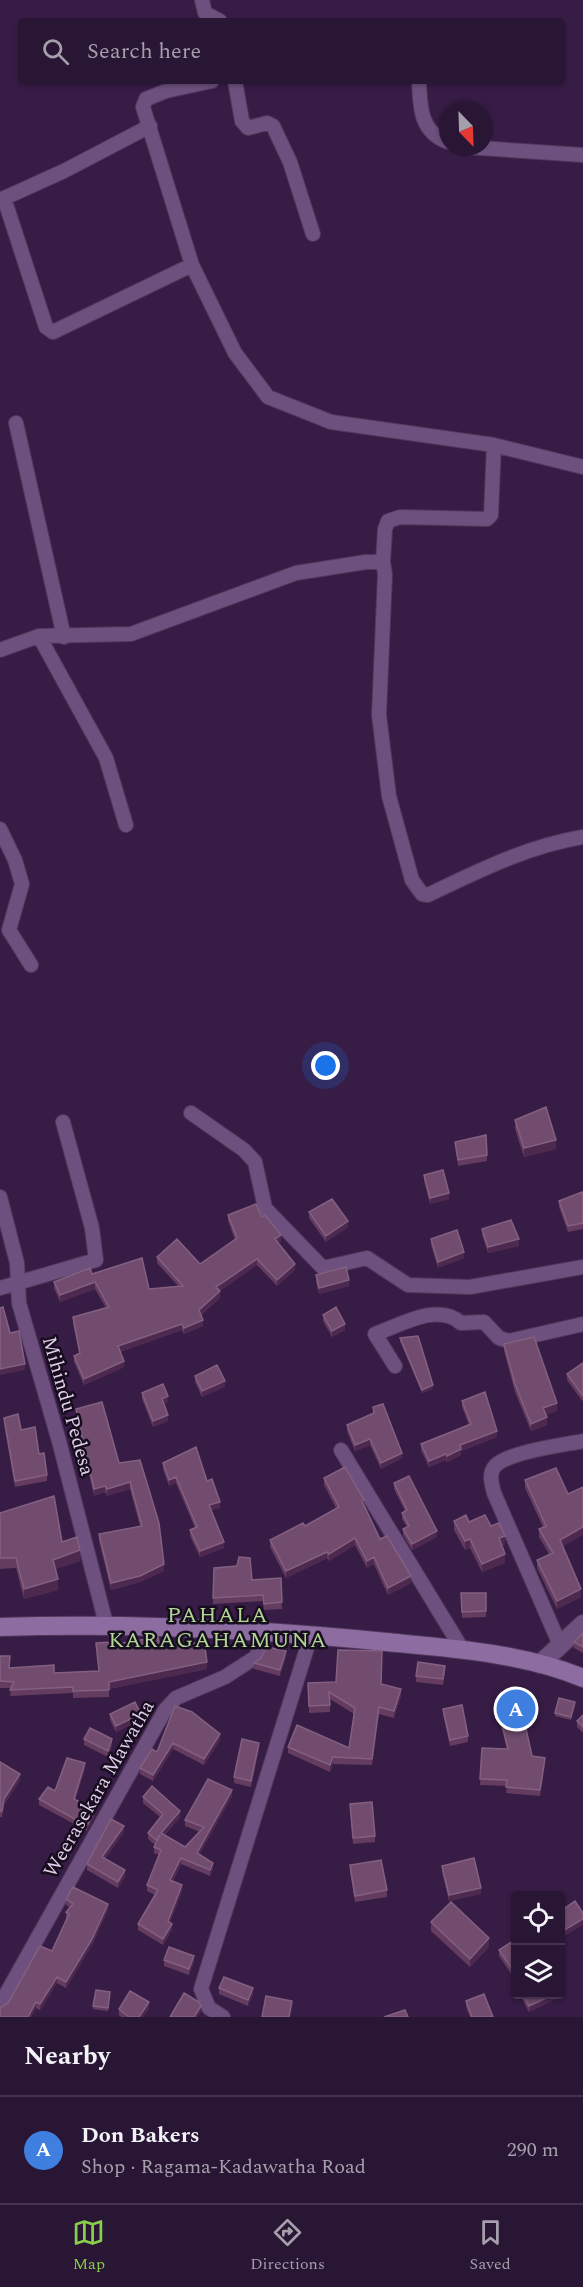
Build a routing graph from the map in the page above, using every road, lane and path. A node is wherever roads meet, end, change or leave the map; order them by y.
1 (202, 0) edge
2 (214, 18) edge
3 (198, 84) edge
4 (236, 84) edge
5 (419, 84) edge
6 (150, 126) junction
7 (439, 139) edge
8 (493, 149) edge
9 (583, 155) edge
10 (2, 199) edge
11 (313, 234) dead end
12 (192, 265) junction
13 (16, 423) dead end
14 (494, 445) junction
15 (583, 467) edge
16 (383, 562) junction
17 (39, 636) junction
18 (64, 636) junction
19 (0, 650) edge
20 (126, 825) dead end
21 (0, 830) edge
22 (583, 837) edge
23 (32, 965) dead end
24 (191, 1113) dead end
25 (63, 1122) dead end
26 (0, 1197) edge
27 (583, 1267) edge
28 (18, 1283) junction
29 (0, 1288) edge
30 (583, 1324) edge
31 (395, 1366) dead end
32 (583, 1441) edge
33 (341, 1450) dead end
34 (106, 1624) junction
35 (583, 1624) edge
36 (0, 1627) edge
37 (267, 1630) junction
38 (312, 1635) junction
39 (560, 1645) junction
40 (462, 1649) junction
41 (540, 1664) junction
42 (583, 1678) edge
43 (0, 2005) edge
44 (223, 2017) edge

1 - 2 street
3 - 6 street
4 - 11 street
5 - 7 street
6 - 10 street
6 - 12 street
8 - 9 street
10 - 12 street
12 - 14 street
13 - 18 street
14 - 15 street
14 - 16 street
16 - 18 street
16 - 22 street
17 - 18 street
17 - 19 street
17 - 20 street
21 - 23 street
24 - 27 street
25 - 28 street
26 - 28 street, Mihindu Pedesa
28 - 29 street
28 - 34 street, Mihindu Pedesa
30 - 31 street
32 - 39 street
33 - 40 street
34 - 36 main road
34 - 37 main road
35 - 39 street
37 - 38 main road
37 - 43 street, Weerasekara Mawatha
38 - 40 main road
38 - 44 street
39 - 41 street
40 - 41 main road
41 - 42 main road

